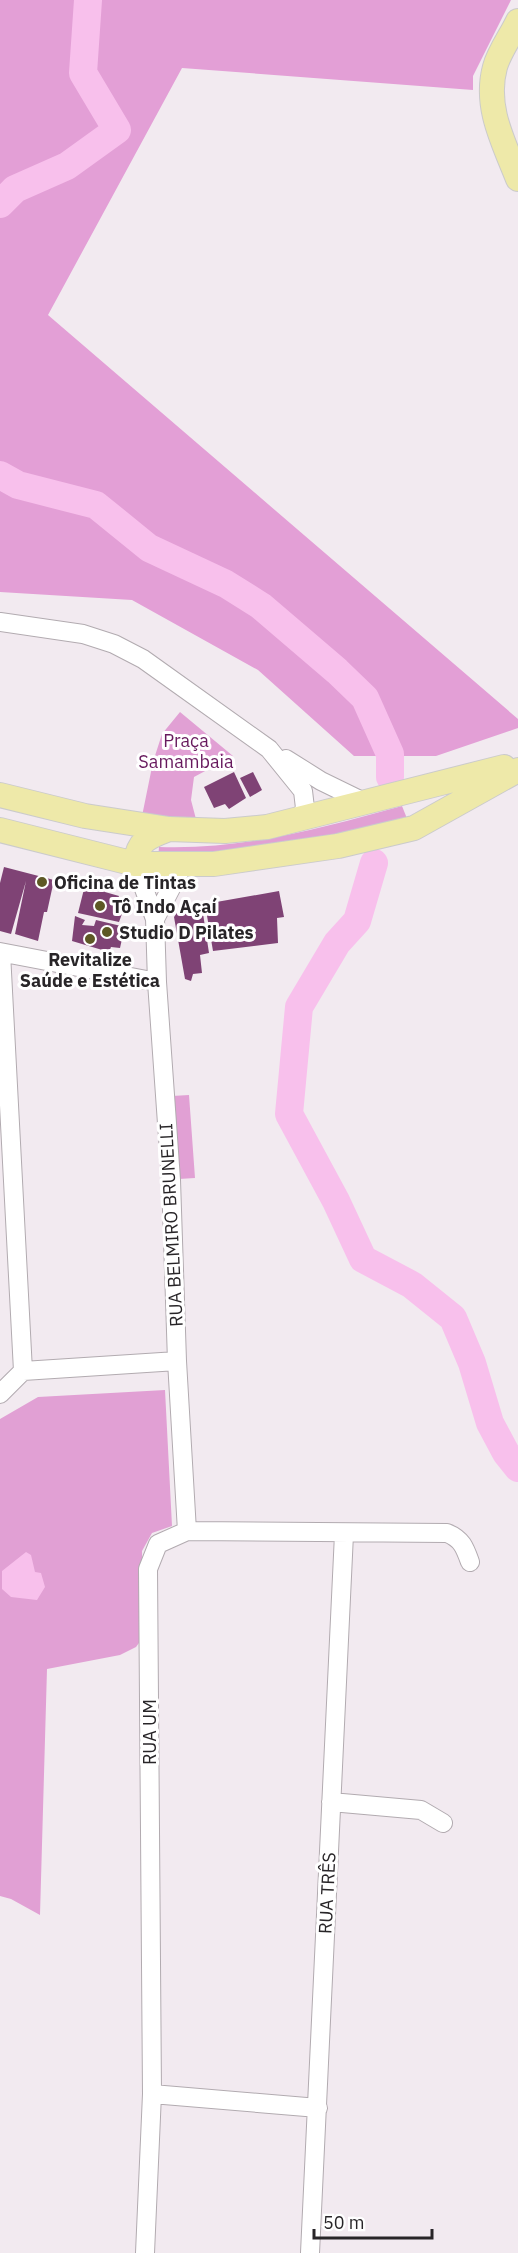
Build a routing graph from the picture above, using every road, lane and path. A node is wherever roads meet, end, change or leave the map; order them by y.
1 (518, 21) edge
2 (518, 179) edge
3 (0, 622) edge
4 (269, 749) junction
5 (518, 764) edge
6 (518, 770) edge
7 (409, 791) junction
8 (0, 795) edge
9 (364, 802) junction
10 (300, 819) junction
11 (414, 828) junction
12 (169, 829) junction
13 (0, 830) edge
14 (135, 864) junction
15 (183, 865) junction
16 (155, 919) junction
17 (1, 952) edge
18 (157, 982) junction
19 (177, 1361) junction
20 (23, 1371) junction
21 (0, 1394) edge
22 (187, 1531) junction
23 (344, 1533) junction
24 (470, 1562) dead end
25 (332, 1802) junction
26 (443, 1823) dead end
27 (152, 2094) junction
28 (318, 2108) junction
29 (145, 2253) edge
30 (310, 2253) edge

1 - 2 main road
3 - 4 street
4 - 9 street
4 - 10 street
5 - 7 main road
6 - 11 main road
7 - 9 main road
7 - 11 main road
8 - 12 main road
9 - 10 main road
10 - 12 main road
11 - 15 main road
12 - 14 main road
13 - 14 main road
14 - 15 main road
14 - 16 street, RUA BELMIRO BRUNELLI
15 - 16 street, RUA BELMIRO BRUNELLI
16 - 18 street, RUA BELMIRO BRUNELLI
17 - 18 street
17 - 20 street
18 - 19 street, RUA BELMIRO BRUNELLI
19 - 20 street
19 - 22 street, RUA BELMIRO BRUNELLI
20 - 21 street
22 - 23 street, RUA UM
22 - 27 street, RUA UM
23 - 24 street, RUA UM
23 - 25 street, RUA TRÊS
25 - 26 street
25 - 28 street, RUA TRÊS
27 - 28 street
27 - 29 street, RUA UM
28 - 30 street, RUA TRÊS

